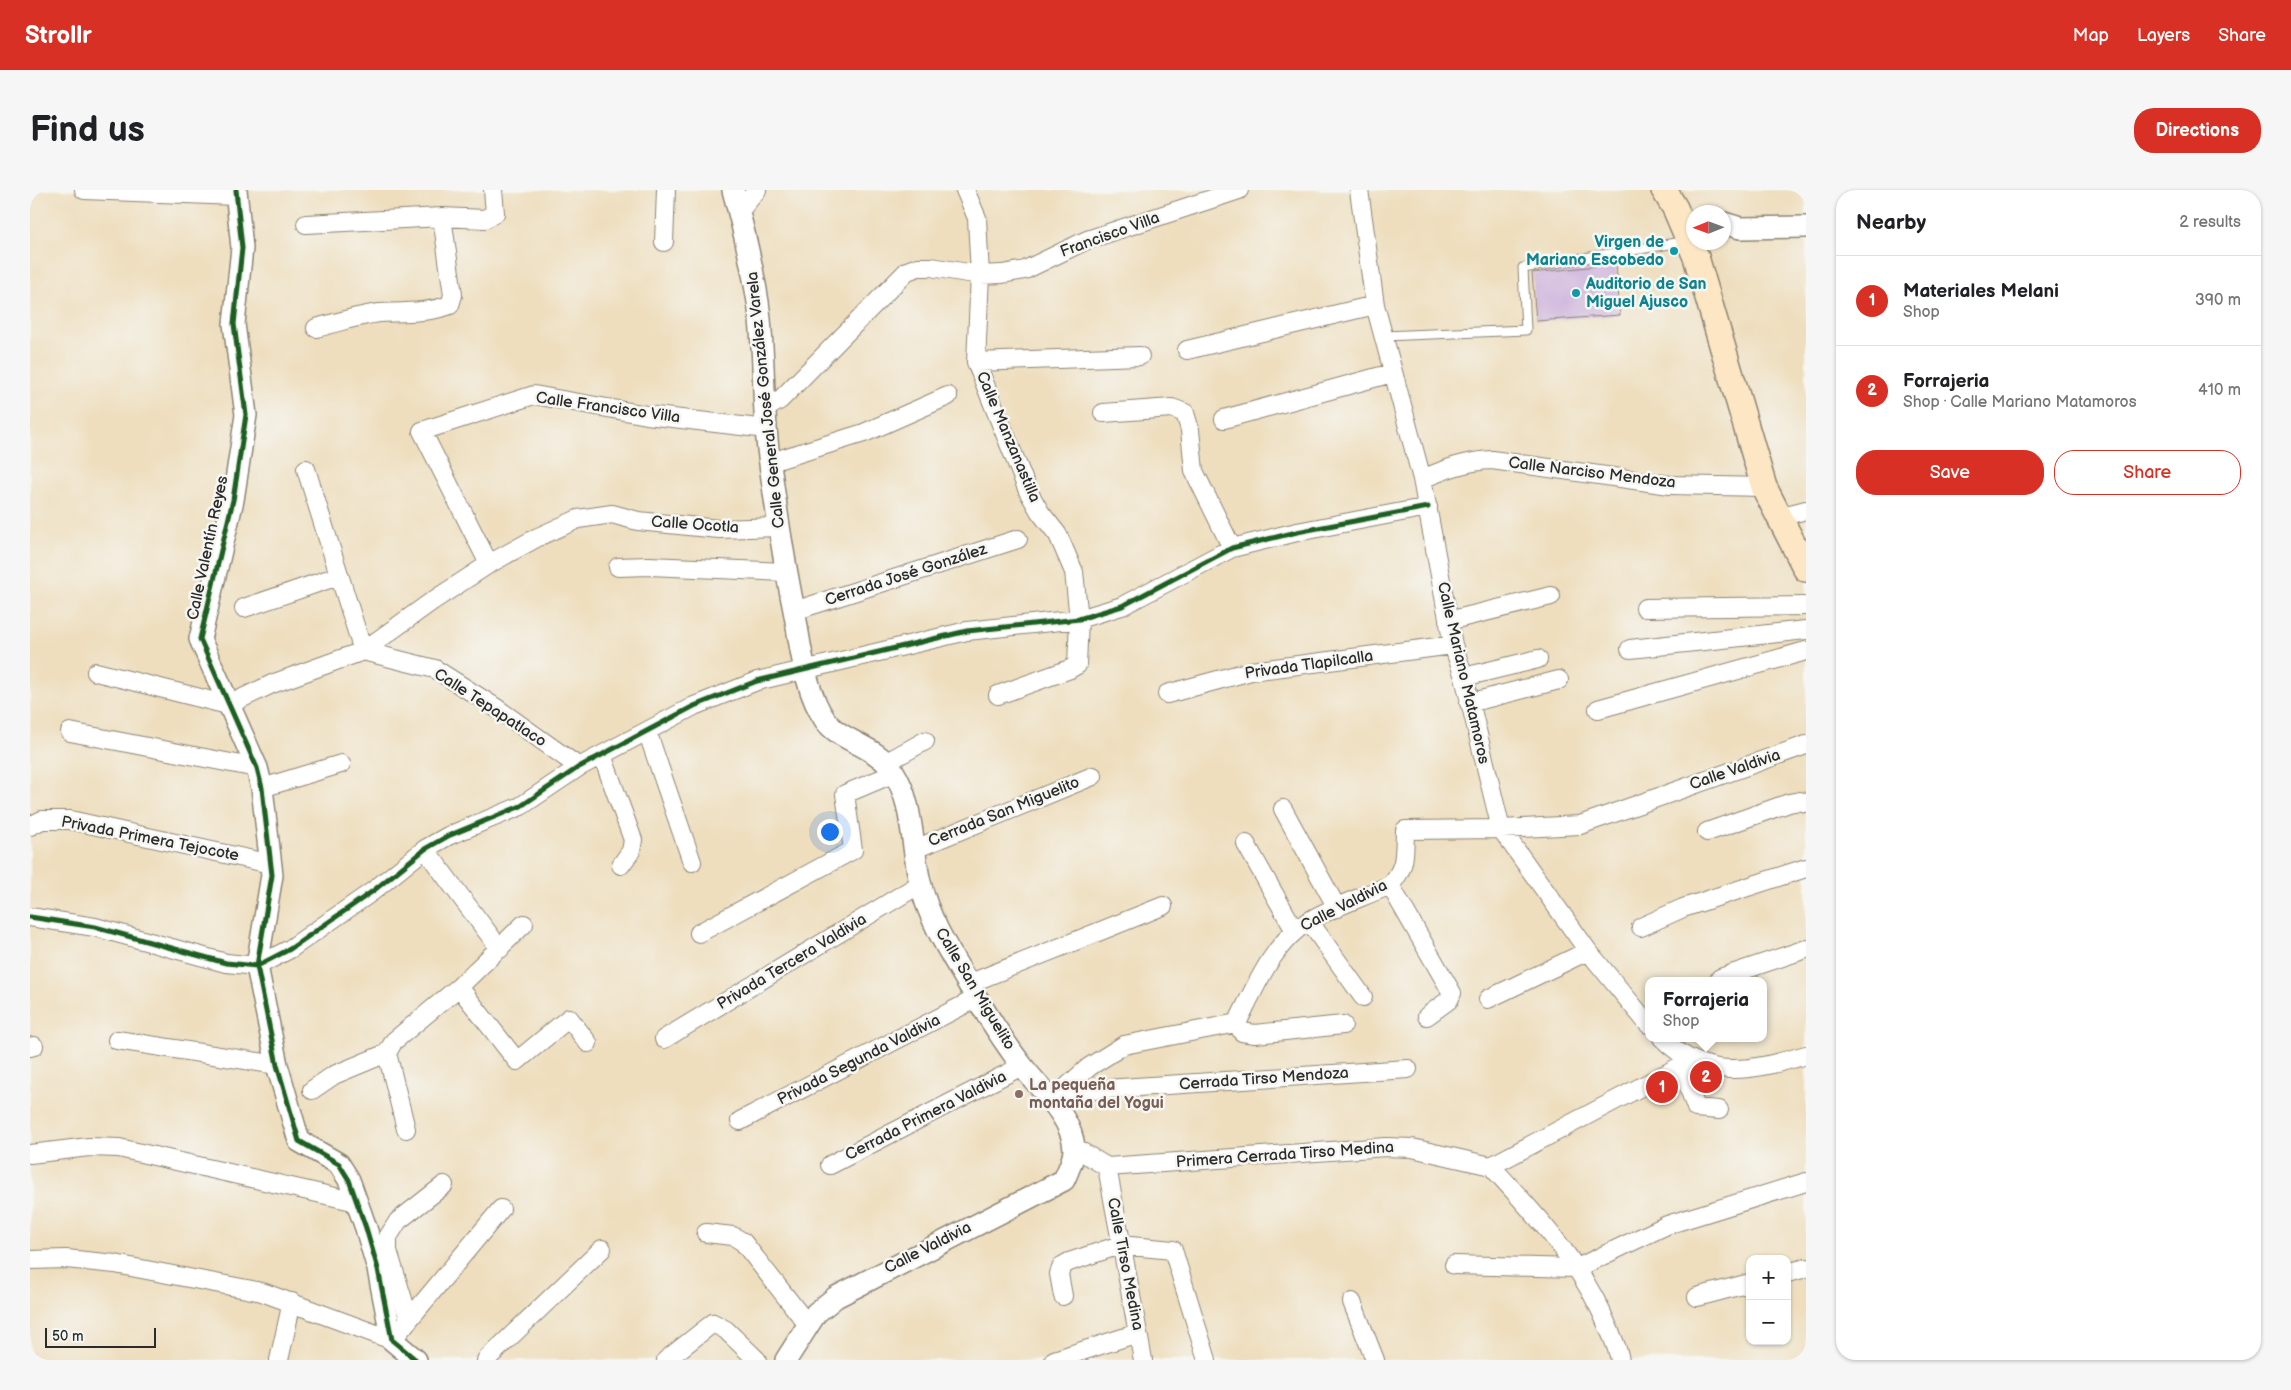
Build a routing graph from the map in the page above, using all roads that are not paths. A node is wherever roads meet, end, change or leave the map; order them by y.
1 (84, 190) edge
2 (493, 190) edge
3 (666, 190) edge
4 (733, 190) edge
5 (757, 190) edge
6 (965, 190) edge
7 (1239, 190) edge
8 (1359, 190) edge
9 (212, 193) edge
10 (236, 193) edge
11 (1677, 204) edge
12 (739, 212) junction
13 (442, 218) junction
14 (306, 224) dead end
15 (1731, 225) edge
16 (1806, 228) edge
17 (1686, 231) edge
18 (1686, 241) edge
19 (664, 242) dead end
20 (1693, 250) edge
21 (980, 275) junction
22 (1374, 305) junction
23 (316, 328) dead end
24 (1384, 336) junction
25 (1187, 350) dead end
26 (1140, 356) dead end
27 (976, 362) junction
28 (1392, 373) junction
29 (948, 396) dead end
30 (1103, 413) dead end
31 (766, 419) junction
32 (1224, 419) dead end
33 (771, 462) junction
34 (306, 469) dead end
35 (1422, 479) junction
36 (1764, 487) junction
37 (1428, 507) junction
38 (1806, 510) edge
39 (1779, 517) junction
40 (780, 527) junction
41 (1018, 538) dead end
42 (1232, 548) junction
43 (489, 564) junction
44 (618, 568) dead end
45 (1806, 569) edge
46 (786, 572) junction
47 (338, 576) junction
48 (1551, 596) dead end
49 (1806, 606) edge
50 (244, 608) dead end
51 (1645, 608) dead end
52 (794, 611) junction
53 (1079, 619) junction
54 (1448, 621) junction
55 (1806, 630) edge
56 (1453, 645) junction
57 (1630, 649) dead end
58 (363, 651) junction
59 (1806, 652) edge
60 (1538, 658) dead end
61 (805, 670) junction
62 (96, 672) dead end
63 (1464, 677) junction
64 (1559, 680) dead end
65 (1167, 694) dead end
66 (998, 695) dead end
67 (1469, 703) junction
68 (228, 704) junction
69 (1598, 709) dead end
70 (70, 732) dead end
71 (647, 732) junction
72 (925, 741) dead end
73 (1806, 745) edge
74 (602, 755) junction
75 (341, 764) dead end
76 (579, 767) junction
77 (891, 768) junction
78 (1093, 776) dead end
79 (260, 778) junction
80 (1806, 803) edge
81 (1283, 809) dead end
82 (30, 826) edge
83 (1501, 829) junction
84 (1706, 832) dead end
85 (1246, 844) dead end
86 (425, 849) junction
87 (915, 849) junction
88 (692, 862) dead end
89 (270, 864) junction
90 (621, 865) dead end
91 (1806, 868) edge
92 (920, 884) junction
93 (1390, 885) junction
94 (1163, 906) dead end
95 (1337, 908) junction
96 (30, 917) edge
97 (524, 924) dead end
98 (1302, 926) junction
99 (1641, 928) dead end
100 (699, 933) dead end
101 (500, 948) junction
102 (1806, 949) edge
103 (1588, 950) junction
104 (257, 966) junction
105 (1723, 977) edge
106 (459, 987) junction
107 (973, 991) junction
108 (1363, 997) dead end
109 (1488, 1000) dead end
110 (1427, 1016) dead end
111 (1645, 1020) edge
112 (1237, 1023) junction
113 (1343, 1025) dead end
114 (664, 1039) dead end
115 (117, 1040) dead end
116 (1666, 1042) edge
117 (588, 1043) dead end
118 (387, 1053) junction
119 (1806, 1056) edge
120 (1686, 1063) junction
121 (277, 1065) junction
122 (1022, 1066) junction
123 (1408, 1070) dead end
124 (312, 1090) dead end
125 (1059, 1099) junction
126 (1719, 1110) dead end
127 (740, 1122) dead end
128 (406, 1129) dead end
129 (1074, 1147) junction
130 (30, 1154) edge
131 (830, 1165) dead end
132 (1491, 1166) junction
133 (1107, 1167) junction
134 (1806, 1182) edge
135 (444, 1185) dead end
136 (356, 1202) junction
137 (501, 1208) dead end
138 (706, 1233) dead end
139 (1120, 1245) junction
140 (602, 1249) dead end
141 (30, 1260) edge
142 (1454, 1265) dead end
143 (1577, 1268) junction
144 (1806, 1268) edge
145 (1791, 1272) edge
146 (1746, 1284) edge
147 (1063, 1296) dead end
148 (1697, 1297) dead end
149 (292, 1302) junction
150 (1352, 1302) dead end
151 (409, 1319) junction
152 (808, 1326) junction
153 (1138, 1333) junction
154 (392, 1340) junction
155 (279, 1360) edge
156 (416, 1360) edge
157 (486, 1360) edge
158 (666, 1360) edge
159 (757, 1360) edge
160 (786, 1360) edge
161 (1054, 1360) edge
162 (1143, 1360) edge
163 (1207, 1360) edge
164 (1375, 1360) edge
165 (1620, 1360) edge

1 - 9 street
2 - 13 street
3 - 19 street
4 - 12 street, Calle General José González Varela
5 - 12 street
6 - 21 street, Calle Manzanastilla
7 - 21 street, Francisco Villa
8 - 22 street, Calle Mariano Matamoros
9 - 10 street
10 - 68 street, Calle Valentín Reyes
11 - 17 main road
12 - 31 street, Calle General José González Varela
13 - 14 street
13 - 23 street
15 - 16 street
18 - 24 lane
20 - 36 main road
21 - 27 street, Calle Manzanastilla
21 - 31 street
22 - 24 street, Calle Mariano Matamoros
22 - 25 street
24 - 28 street, Calle Mariano Matamoros
26 - 27 street
27 - 53 street, Calle Manzanastilla
28 - 32 street
28 - 35 street, Calle Mariano Matamoros
29 - 33 street
30 - 42 street
31 - 33 street, Calle General José González Varela
31 - 43 street, Calle Francisco Villa
33 - 40 street, Calle General José González Varela
34 - 47 street
35 - 36 street, Calle Narciso Mendoza
35 - 37 street, Calle Mariano Matamoros
36 - 39 main road
37 - 42 street
37 - 54 street, Calle Mariano Matamoros
38 - 39 street
39 - 45 main road
40 - 43 street, Calle Ocotla
40 - 46 street, Calle General José González Varela
41 - 52 street, Cerrada José González
42 - 53 street
43 - 58 street
44 - 46 street
46 - 52 street, Calle General José González Varela
47 - 50 street
47 - 58 street
48 - 54 street
49 - 51 street
52 - 61 street, Calle General José González Varela
53 - 61 street
53 - 66 street, Calle Manzanastilla
54 - 56 street, Calle Mariano Matamoros
55 - 57 street
56 - 63 street, Calle Mariano Matamoros
56 - 65 street, Privada Tlapilcalla
58 - 68 street
58 - 76 street, Calle Tepapatlaco
59 - 69 street
60 - 63 street
61 - 71 street
61 - 77 street
62 - 68 street
63 - 67 street, Calle Mariano Matamoros
64 - 67 street
67 - 83 street, Calle Mariano Matamoros
68 - 79 street, Calle Valentín Reyes
70 - 79 street
71 - 74 street
71 - 88 street
72 - 77 street
73 - 83 street, Calle Valdivia
74 - 76 street
74 - 90 street
75 - 79 street
76 - 86 street
77 - 87 street, Calle San Miguelito
77 - 100 street
78 - 87 street, Cerrada San Miguelito
79 - 89 street, Calle Valentín Reyes
80 - 84 street
81 - 95 street
82 - 89 street, Privada Primera Tejocote
83 - 93 street, Calle Valdivia
83 - 103 street, Calle Mariano Matamoros
85 - 98 street
86 - 101 street
86 - 104 street
87 - 92 street, Calle San Miguelito
89 - 104 street, Calle Valentín Reyes
91 - 99 street
92 - 107 street, Calle San Miguelito
92 - 114 street, Privada Tercera Valdivia
93 - 95 street, Calle Valdivia
93 - 110 street
94 - 107 street, Privada Segunda Valdivia
95 - 98 street, Calle Valdivia
96 - 104 street
97 - 101 street
98 - 108 street
98 - 112 street, Calle Valdivia
101 - 106 street
102 - 105 street
103 - 109 street
103 - 111 street, Calle Mariano Matamoros
104 - 121 street, Calle Valentín Reyes
106 - 117 street
106 - 118 street
107 - 122 street, Calle San Miguelito
107 - 127 street, Privada Segunda Valdivia
112 - 113 street
112 - 125 street
115 - 121 street
116 - 120 street
118 - 124 street
118 - 128 street
119 - 120 street
120 - 126 street
120 - 132 street
121 - 136 street, Calle Valentín Reyes
122 - 125 street, Calle San Miguelito
122 - 131 street, Cerrada Primera Valdivia
123 - 125 street, Cerrada Tirso Mendoza
125 - 129 street, Calle San Miguelito
129 - 133 street
129 - 152 street, Calle Valdivia
130 - 136 street
132 - 133 street, Primera Cerrada Tirso Medina
132 - 143 street
133 - 139 street, Calle Tirso Medina
134 - 143 street
135 - 151 street
136 - 154 street, Calle Valentín Reyes
137 - 151 street
138 - 152 street
139 - 147 street
139 - 153 street, Calle Tirso Medina
139 - 163 street
140 - 157 street
141 - 149 street
142 - 143 street
143 - 165 street
144 - 145 street
146 - 148 street
149 - 154 street
149 - 155 street
150 - 164 street
151 - 154 street
152 - 160 street, Calle Valdivia
153 - 161 street
153 - 162 street, Calle Tirso Medina
154 - 156 street
158 - 159 street

